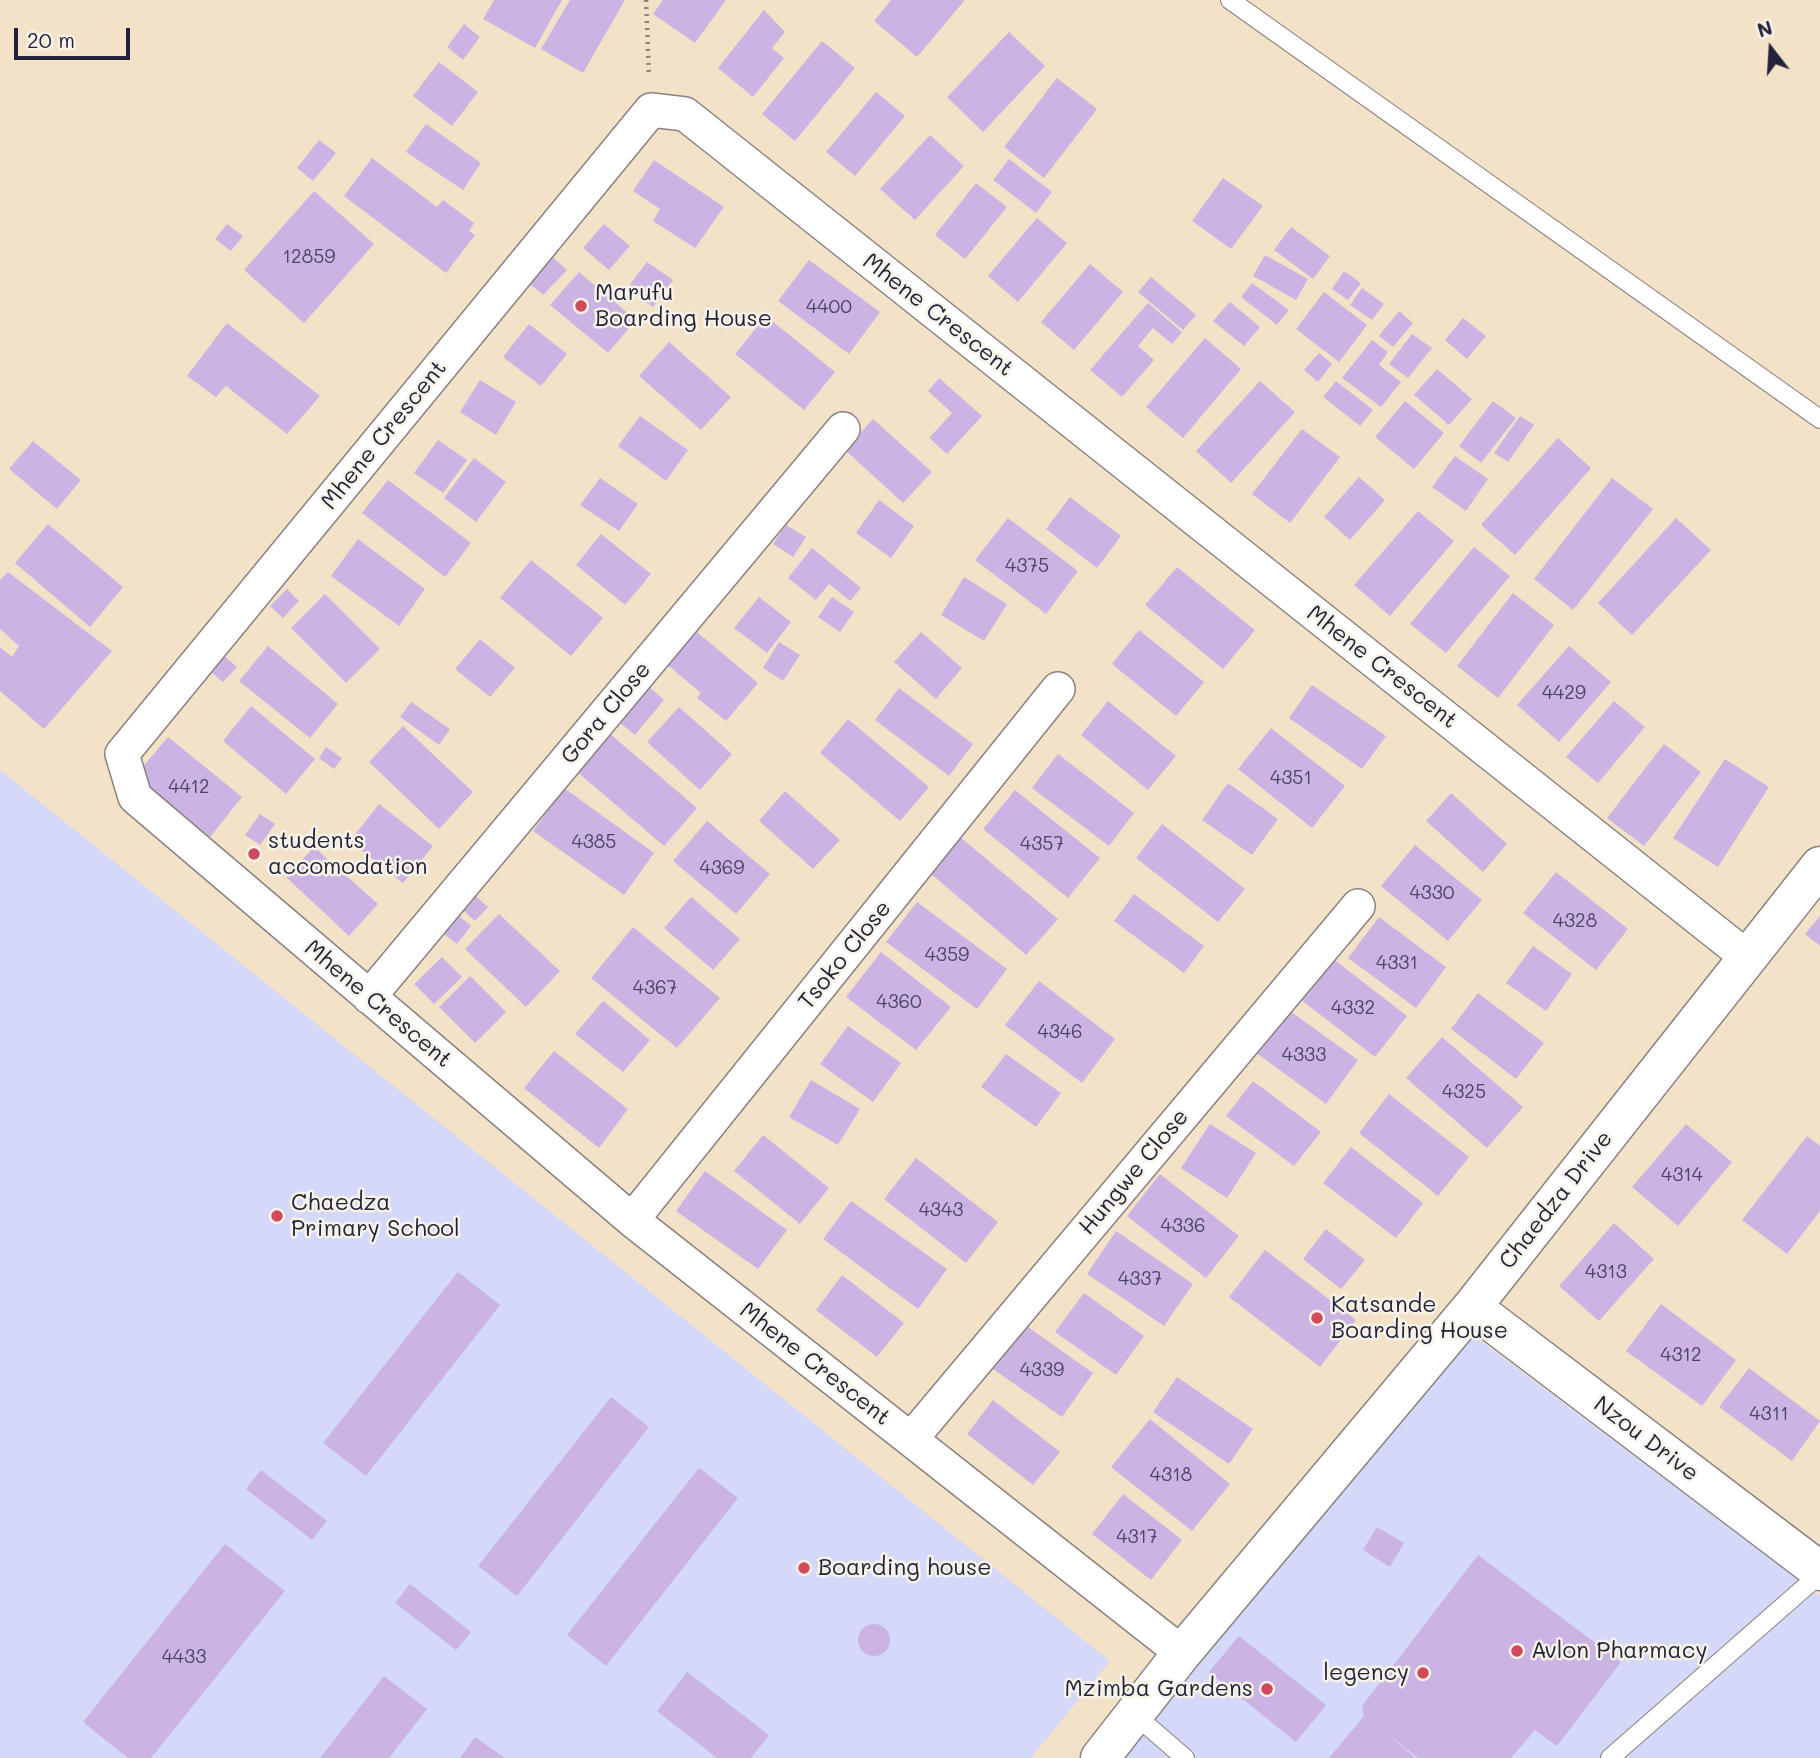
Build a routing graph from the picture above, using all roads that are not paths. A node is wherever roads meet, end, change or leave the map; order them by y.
1 (1230, 0) edge
2 (1820, 419) edge
3 (843, 429) dead end
4 (1058, 689) dead end
5 (1820, 866) edge
6 (1357, 906) dead end
7 (1747, 957) junction
8 (369, 997) junction
9 (632, 1220) junction
10 (1472, 1307) junction
11 (911, 1439) junction
12 (1820, 1573) edge
13 (1182, 1653) junction
14 (1134, 1714) junction
15 (1100, 1758) edge
16 (1185, 1758) edge
17 (1611, 1758) edge

1 - 2 lane
3 - 8 street, Gora Close
4 - 9 street, Tsoko Close
5 - 7 street, Chaedza Drive
6 - 11 street, Hungwe Close
7 - 8 street, Mhene Crescent
7 - 10 street, Chaedza Drive
8 - 9 street, Mhene Crescent
9 - 11 street, Mhene Crescent
10 - 12 street, Nzou Drive
10 - 13 street, Chaedza Drive
11 - 13 street, Mhene Crescent
12 - 17 lane
13 - 14 street, Chaedza Drive
14 - 15 street, Chaedza Drive
14 - 16 lane

